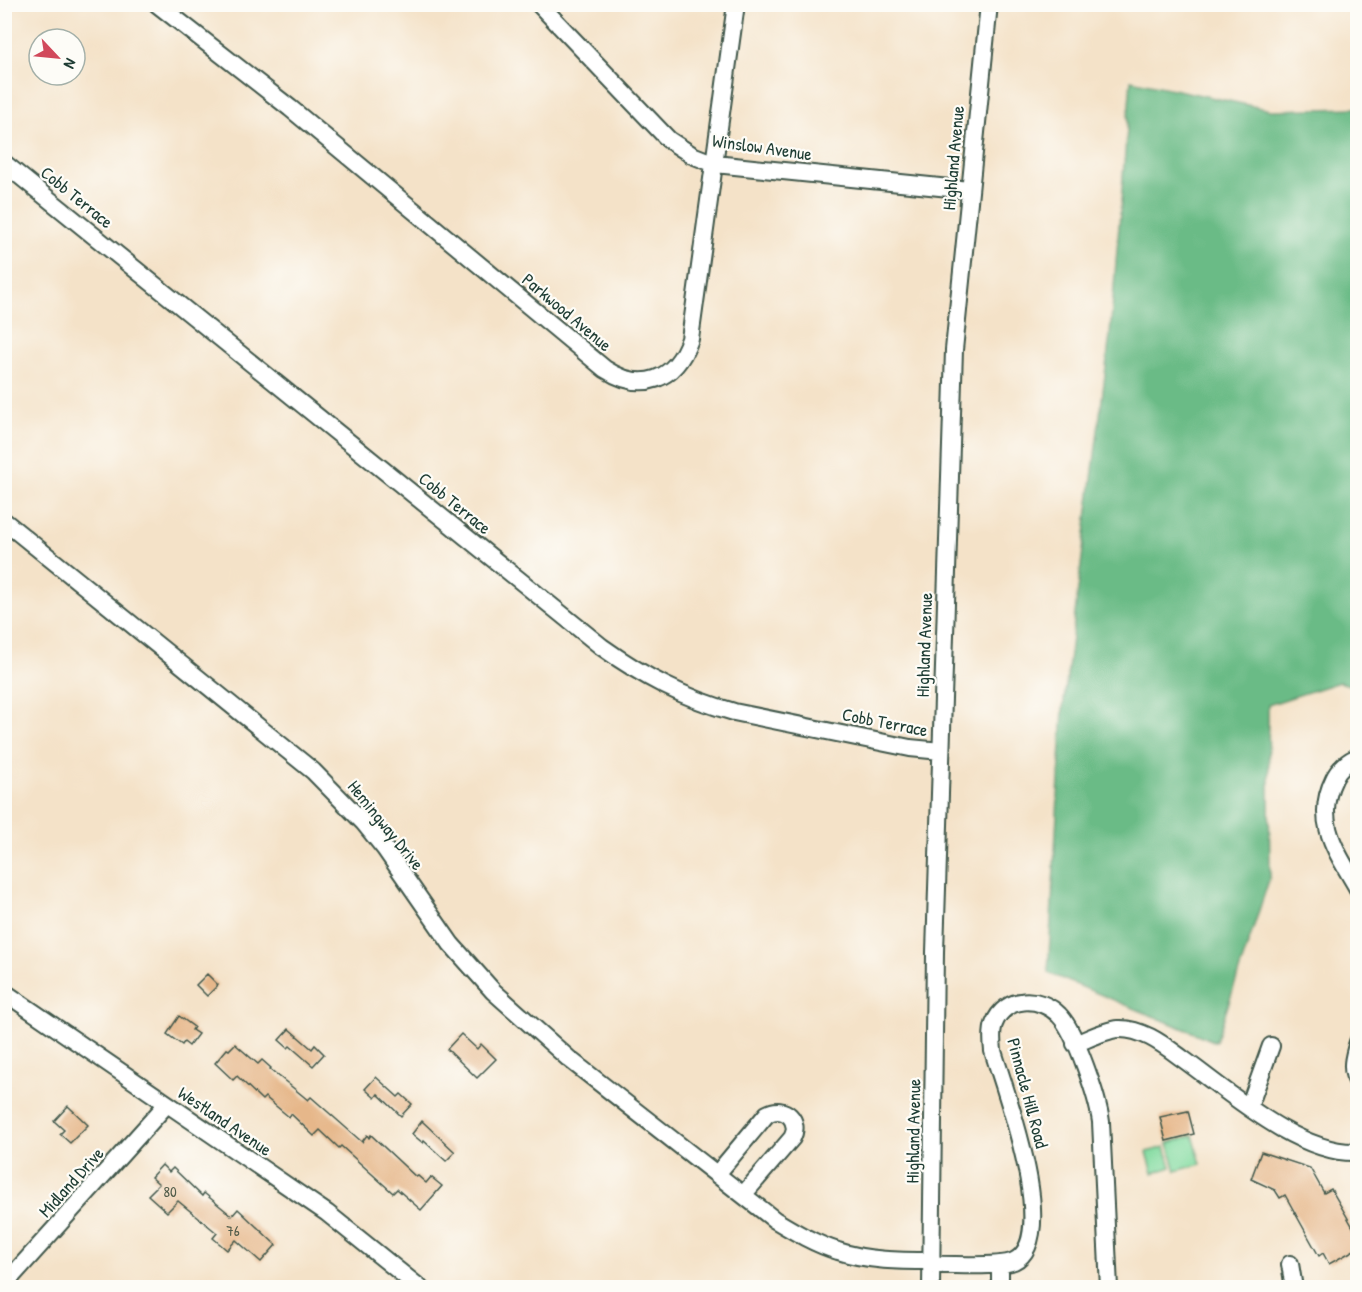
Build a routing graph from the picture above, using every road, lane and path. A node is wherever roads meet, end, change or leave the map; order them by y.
1 (157, 4) edge
2 (539, 4) edge
3 (736, 4) edge
4 (989, 4) edge
5 (4, 163) edge
6 (715, 164) junction
7 (969, 190) junction
8 (4, 521) edge
9 (941, 752) junction
10 (1358, 757) edge
11 (1358, 889) edge
12 (4, 992) edge
13 (1358, 1042) edge
14 (1075, 1044) junction
15 (1271, 1046) dead end
16 (1358, 1082) edge
17 (166, 1105) junction
18 (1249, 1107) junction
19 (1358, 1152) edge
20 (717, 1174) junction
21 (743, 1195) junction
22 (931, 1263) junction
23 (1000, 1264) junction
24 (1290, 1264) dead end
25 (4, 1285) edge
26 (420, 1287) edge
27 (931, 1287) edge
28 (1000, 1287) edge
29 (1109, 1287) edge
30 (1294, 1287) edge

1 - 6 street, Parkwood Avenue
2 - 6 street, Winslow Avenue
3 - 6 street, Parkwood Avenue
4 - 7 street, Highland Avenue
5 - 9 street, Cobb Terrace
6 - 7 street, Winslow Avenue
7 - 9 street, Highland Avenue
8 - 20 street, Hemingway Drive
9 - 22 street, Highland Avenue
10 - 11 street
12 - 17 street, Westland Avenue
13 - 16 street
14 - 18 street
14 - 23 street, Pinnacle Hill Road
14 - 29 street
15 - 18 street
17 - 25 street, Midland Drive
17 - 26 street, Westland Avenue
18 - 19 street
20 - 21 street, Hemingway Drive
20 - 21 street
21 - 22 street, Hemingway Drive
22 - 23 street, Pinnacle Hill Road
22 - 27 street, Highland Avenue
23 - 28 street
24 - 30 street

